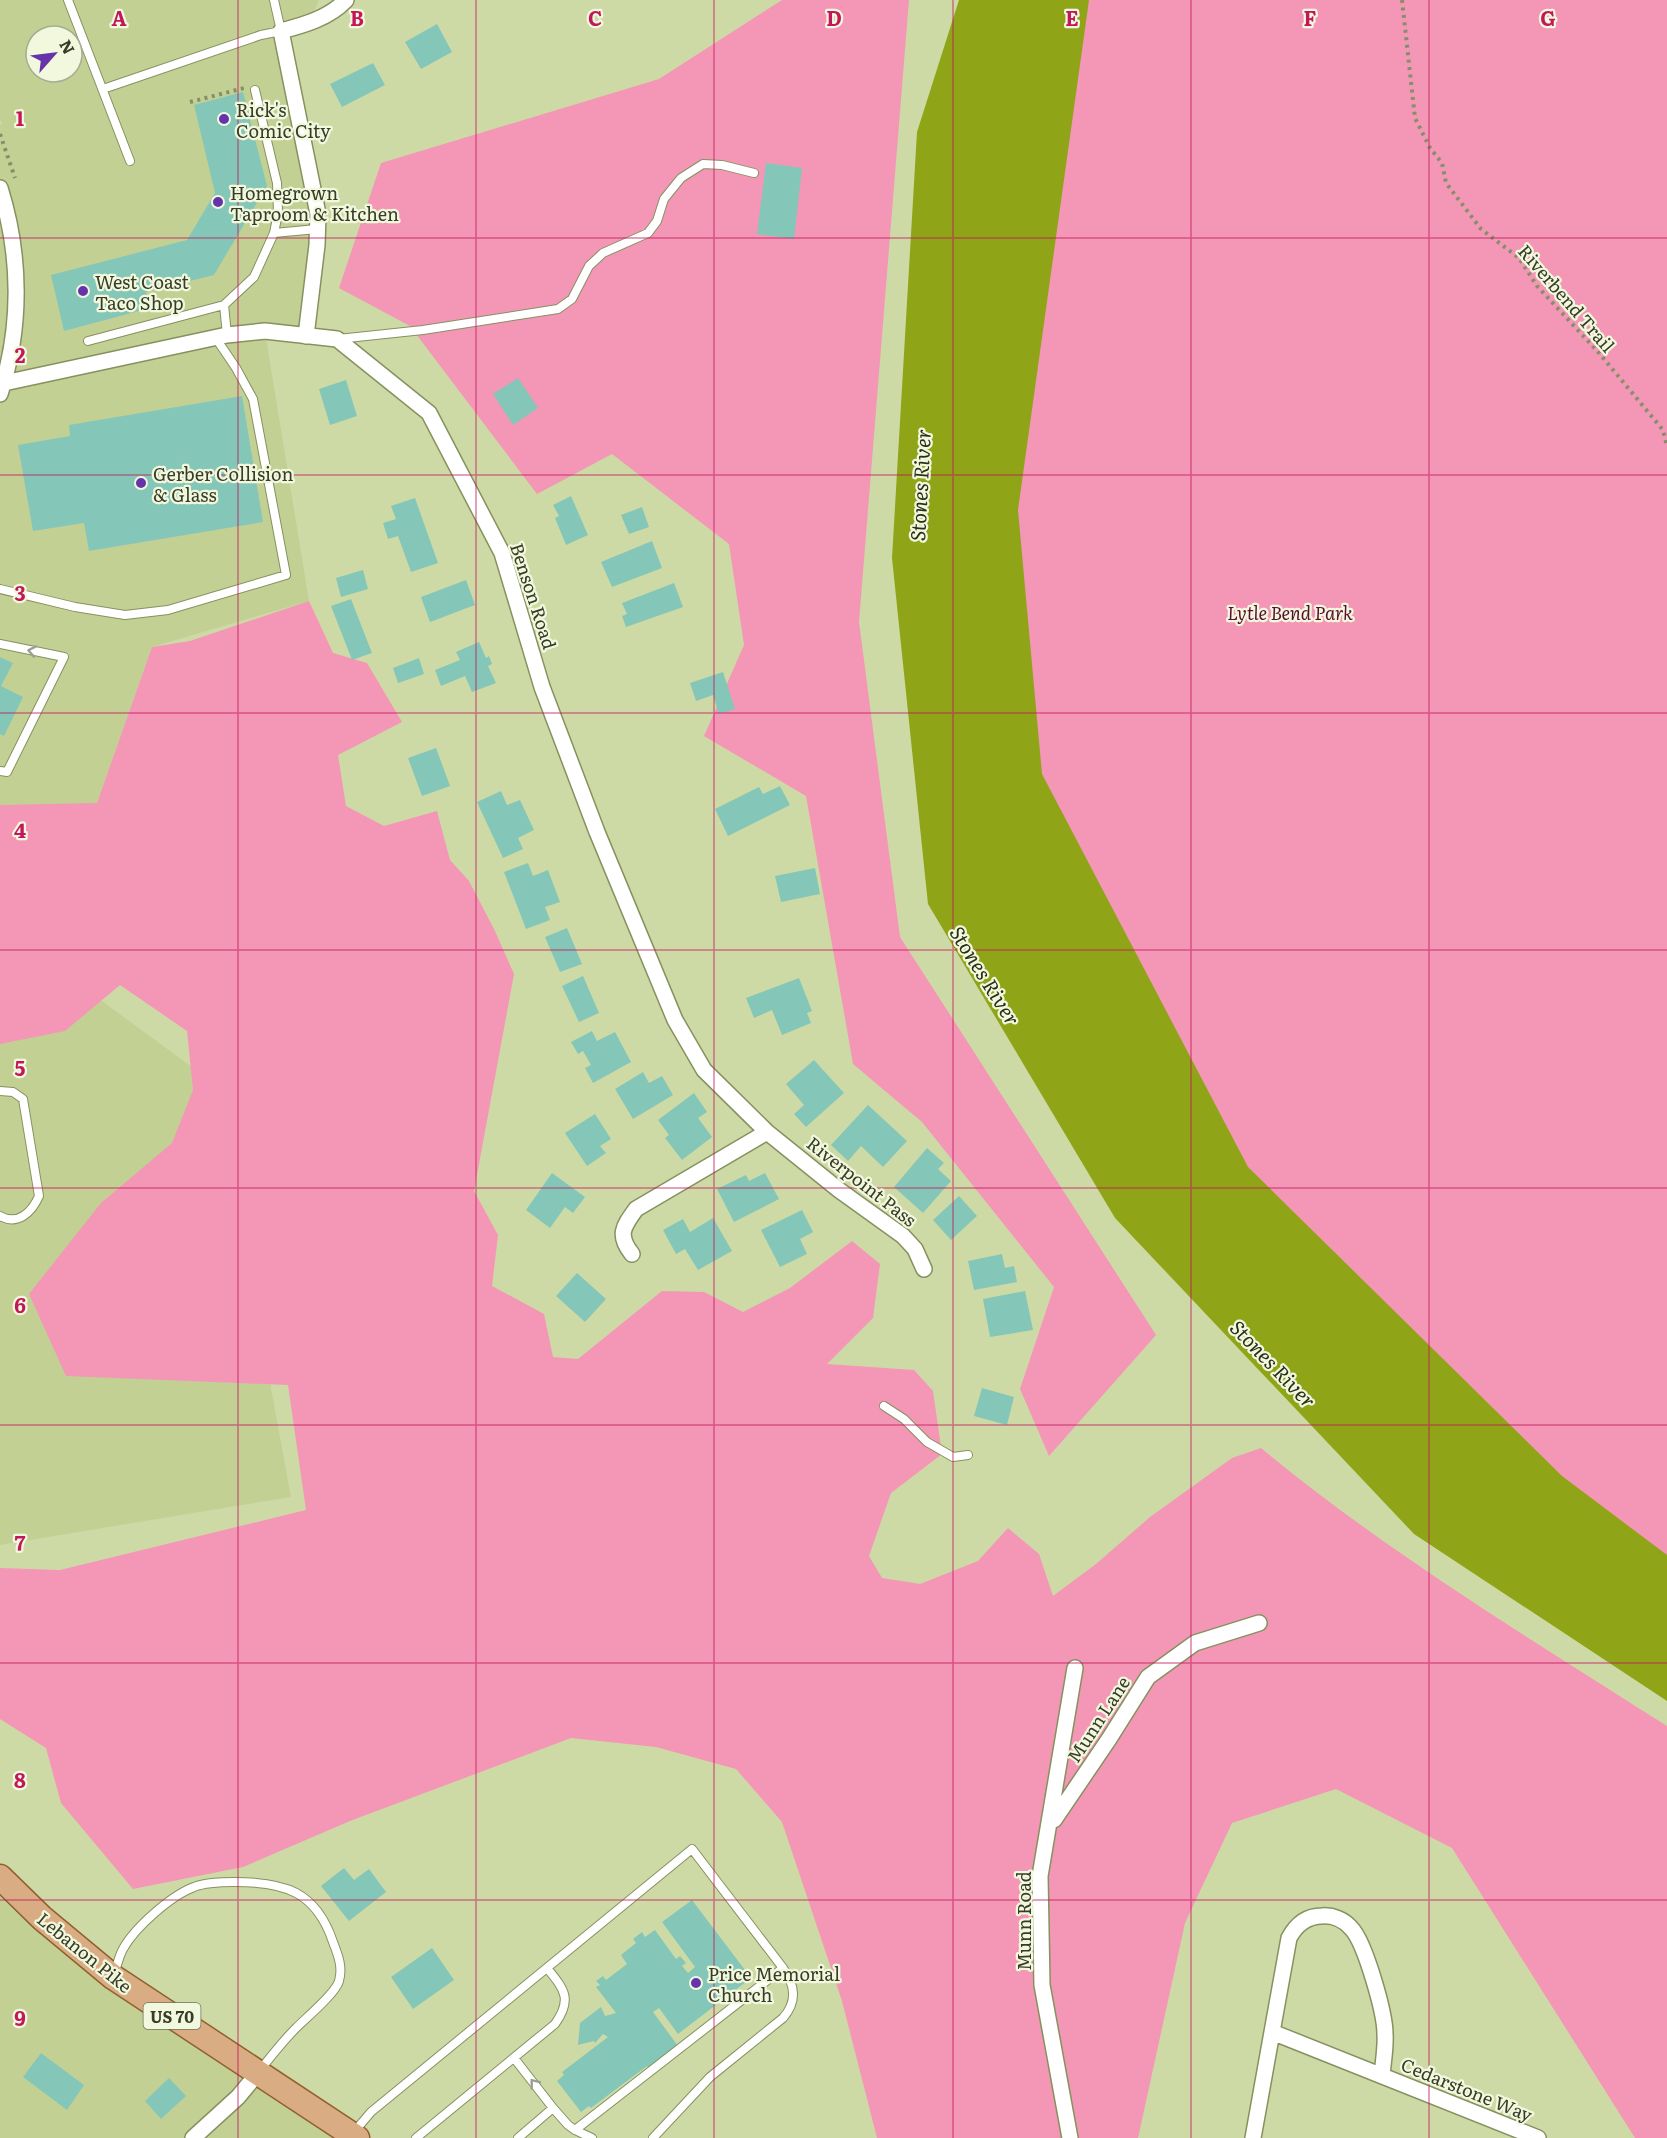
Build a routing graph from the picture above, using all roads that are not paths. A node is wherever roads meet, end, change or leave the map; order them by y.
1 (68, 0) edge
2 (274, 0) edge
3 (346, 0) edge
4 (281, 31) junction
5 (103, 89) junction
6 (255, 90) dead end
7 (130, 161) dead end
8 (754, 172) dead end
9 (0, 188) edge
10 (317, 229) junction
11 (274, 233) junction
12 (224, 305) junction
13 (221, 336) junction
14 (306, 336) junction
15 (337, 339) junction
16 (88, 341) dead end
17 (2, 388) edge
18 (0, 589) edge
19 (0, 644) edge
20 (0, 771) edge
21 (0, 1091) edge
22 (767, 1132) junction
23 (0, 1216) edge
24 (632, 1254) dead end
25 (924, 1269) dead end
26 (884, 1406) dead end
27 (968, 1455) dead end
28 (1259, 1623) dead end
29 (1075, 1668) dead end
30 (1050, 1825) junction
31 (0, 1877) edge
32 (547, 1968) junction
33 (783, 1968) junction
34 (112, 1977) junction
35 (1272, 2032) junction
36 (514, 2058) junction
37 (258, 2073) junction
38 (1382, 2076) junction
39 (553, 2109) junction
40 (575, 2130) junction
41 (353, 2137) edge
42 (193, 2138) edge
43 (416, 2138) edge
44 (518, 2138) edge
45 (592, 2138) edge
46 (653, 2138) edge
47 (1070, 2138) edge
48 (1253, 2138) edge
49 (1538, 2138) edge

1 - 5 lane
2 - 4 lane
3 - 4 street
4 - 5 lane
4 - 10 street
5 - 7 lane
6 - 11 lane
8 - 15 lane
9 - 17 street
10 - 11 lane
10 - 14 street
11 - 12 lane
12 - 13 lane
12 - 16 lane
13 - 14 street
13 - 17 street
13 - 18 lane
14 - 15 street
15 - 22 street, Benson Road
20 -> 19 lane
21 - 23 lane
22 - 24 street
22 - 25 street, Riverpoint Pass
26 - 27 lane
28 - 30 street, Munn Lane
29 - 30 street, Munn Road
30 - 47 street, Munn Road
31 - 34 main road, Lebanon Pike / US 70
32 - 33 lane
32 - 36 lane
32 - 41 lane
33 - 40 lane
33 - 46 lane
34 - 37 main road, Lebanon Pike / US 70
34 - 37 lane
35 - 38 street, Cedarstone Way
35 - 38 street, Cedarstone Way
35 - 48 street, Cedarstone Way
39 -> 36 lane
36 - 43 lane
37 - 41 main road, Lebanon Pike / US 70
37 - 42 street
38 - 49 street, Cedarstone Way
39 - 40 lane
39 - 44 lane
40 - 45 lane

